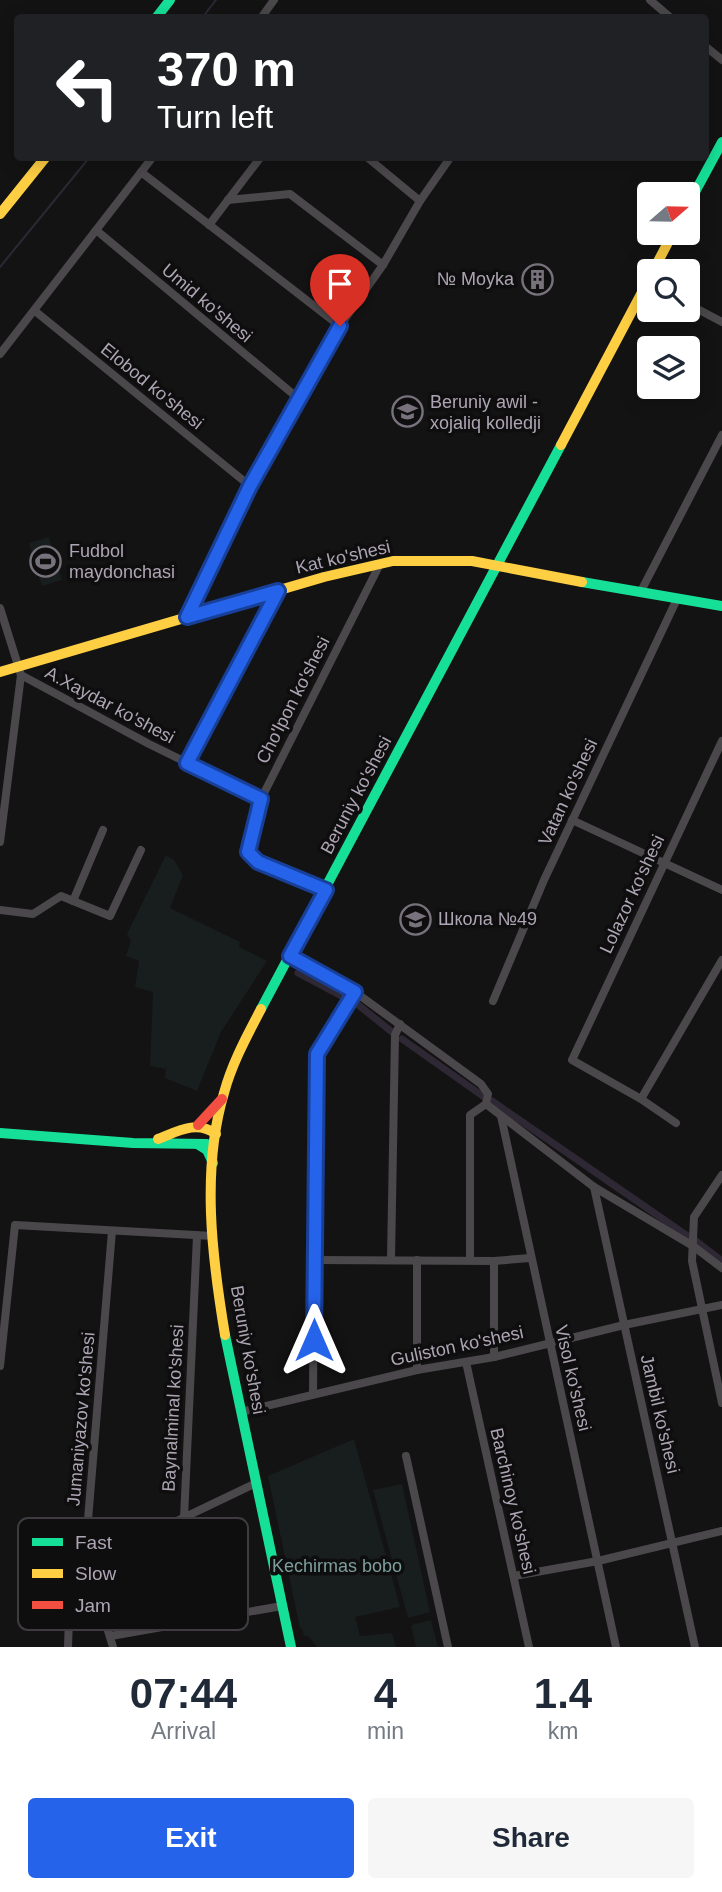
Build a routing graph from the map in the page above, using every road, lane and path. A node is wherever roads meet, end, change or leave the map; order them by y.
1 (170, 0) edge
2 (650, 0) edge
3 (159, 14) edge
4 (666, 14) edge
5 (722, 142) edge
6 (43, 161) edge
7 (150, 161) edge
8 (258, 161) edge
9 (372, 161) edge
10 (448, 161) edge
11 (141, 172) junction
12 (700, 183) edge
13 (228, 200) junction
14 (420, 201) junction
15 (0, 214) edge
16 (209, 225) junction
17 (96, 230) junction
18 (383, 265) junction
19 (637, 302) edge
20 (700, 310) edge
21 (35, 311) junction
22 (722, 322) edge
23 (340, 326) junction
24 (0, 354) edge
25 (299, 399) junction
26 (722, 435) edge
27 (250, 486) junction
28 (380, 564) junction
29 (495, 565) junction
30 (278, 591) junction
31 (640, 593) junction
32 (677, 599) junction
33 (722, 606) edge
34 (0, 608) edge
35 (187, 617) junction
36 (19, 671) junction
37 (0, 672) edge
38 (722, 741) edge
39 (187, 763) junction
40 (261, 799) junction
41 (572, 820) junction
42 (103, 830) dead end
43 (0, 842) edge
44 (141, 850) dead end
45 (664, 861) junction
46 (326, 890) junction
47 (722, 890) edge
48 (73, 901) junction
49 (0, 910) edge
50 (290, 956) junction
51 (722, 960) edge
52 (355, 992) junction
53 (493, 1001) dead end
54 (400, 1024) junction
55 (222, 1098) junction
56 (641, 1099) junction
57 (486, 1104) junction
58 (501, 1116) junction
59 (676, 1123) dead end
60 (198, 1125) junction
61 (0, 1133) edge
62 (216, 1135) junction
63 (152, 1141) junction
64 (199, 1144) junction
65 (214, 1165) junction
66 (722, 1175) edge
67 (594, 1187) junction
68 (112, 1231) junction
69 (197, 1236) junction
70 (213, 1236) junction
71 (693, 1246) junction
72 (530, 1258) junction
73 (314, 1259) junction
74 (391, 1259) junction
75 (470, 1259) junction
76 (417, 1260) junction
77 (494, 1261) junction
78 (722, 1268) edge
79 (722, 1305) edge
80 (701, 1309) junction
81 (624, 1325) junction
82 (549, 1342) junction
83 (494, 1357) junction
84 (466, 1362) junction
85 (0, 1366) edge
86 (417, 1370) junction
87 (313, 1394) junction
88 (722, 1403) edge
89 (241, 1412) junction
90 (406, 1456) dead end
91 (256, 1483) junction
92 (88, 1518) edge
93 (184, 1518) joint
94 (722, 1531) edge
95 (673, 1542) junction
96 (597, 1561) junction
97 (514, 1576) junction
98 (282, 1606) junction
99 (248, 1612) edge
100 (109, 1630) edge
101 (145, 1630) edge
102 (111, 1636) junction
103 (113, 1647) edge
104 (291, 1647) edge
105 (448, 1647) edge
106 (529, 1647) edge
107 (616, 1647) edge
108 (695, 1647) edge

1 - 3 main road
2 - 4 street
5 - 12 main road
6 - 15 main road
7 - 11 street
8 - 13 street
9 - 14 street
10 - 14 street
11 - 16 street
11 - 17 street
13 - 16 street
13 - 18 street
14 - 18 street
16 - 23 street
17 - 21 street
17 - 25 street, Umid ko'shesi
18 - 23 street
19 - 29 main road, Beruniy ko'shesi
20 - 22 street
21 - 24 street
21 - 27 street, Elobod ko'shesi
23 - 25 street
25 - 27 street
26 - 31 street
27 - 35 street
28 - 29 main road, Kat ko'shesi
28 - 30 main road, Kat ko'shesi
28 - 40 street, Cho'lpon ko'shesi
29 - 31 main road, Kat ko'shesi
29 - 46 main road, Beruniy ko'shesi
30 - 35 main road, Kat ko'shesi
30 - 39 street
31 - 32 main road, Kat ko'shesi
32 - 33 main road, Kat ko'shesi
32 - 41 street, Vatan ko'shesi
34 - 36 street
35 - 36 main road, Kat ko'shesi
36 - 37 main road, Kat ko'shesi
36 - 39 street, A.Xaydar ko'shesi
36 - 43 street
38 - 45 street, Lolazor ko'shesi
39 - 40 street, A.Xaydar ko'shesi
40 - 46 street, Cho'lpon ko'shesi
41 - 45 street
41 - 53 street, Vatan ko'shesi
42 - 48 street
44 - 48 street
45 - 47 street
45 - 56 street, Lolazor ko'shesi
46 - 50 main road, Beruniy ko'shesi
48 - 49 street
50 - 52 street
50 - 55 main road, Beruniy ko'shesi
51 - 56 street
52 - 54 street
52 - 73 street
54 - 57 street
54 - 74 street
55 - 60 main road
55 - 62 main road, Beruniy ko'shesi
56 - 59 street
57 - 58 street
57 - 75 street
58 - 67 street
58 - 72 street, Visol ko'shesi
60 - 62 main road
60 - 63 main road
61 - 63 main road
62 - 64 main road
62 - 65 main road, Beruniy ko'shesi
63 - 64 main road
64 - 65 main road
65 - 70 main road, Beruniy ko'shesi
66 - 71 street
67 - 71 street
67 - 81 street, Jambil ko'shesi
68 - 69 street
68 - 85 street
68 - 92 street, Jumaniyazov ko'shesi
69 - 70 street
69 - 93 street, Baynalminal ko'shesi
70 - 89 main road, Beruniy ko'shesi
71 - 78 street
71 - 80 street
72 - 77 street
72 - 82 street, Visol ko'shesi
73 - 74 street
73 - 87 street
74 - 76 street
75 - 76 street
75 - 77 street
76 - 86 street
77 - 83 street
79 - 80 street, Guliston ko'shesi
80 - 81 street, Guliston ko'shesi
80 - 88 street
81 - 82 street, Guliston ko'shesi
81 - 95 street, Jambil ko'shesi
82 - 83 street, Guliston ko'shesi
82 - 96 street, Visol ko'shesi
83 - 84 street, Guliston ko'shesi
84 - 86 street, Guliston ko'shesi
84 - 97 street, Barchinoy ko'shesi
86 - 87 street, Guliston ko'shesi
87 - 89 street, Guliston ko'shesi
89 - 91 main road, Beruniy ko'shesi
90 - 105 street
91 - 93 street
91 - 98 main road, Beruniy ko'shesi
94 - 95 street
95 - 96 street
95 - 108 street, Jambil ko'shesi
96 - 97 street
96 - 107 street, Visol ko'shesi
97 - 106 street, Barchinoy ko'shesi
98 - 99 street
98 - 104 main road, Beruniy ko'shesi
100 - 102 street, Jumaniyazov ko'shesi
101 - 102 street
102 - 103 street, Jumaniyazov ko'shesi

